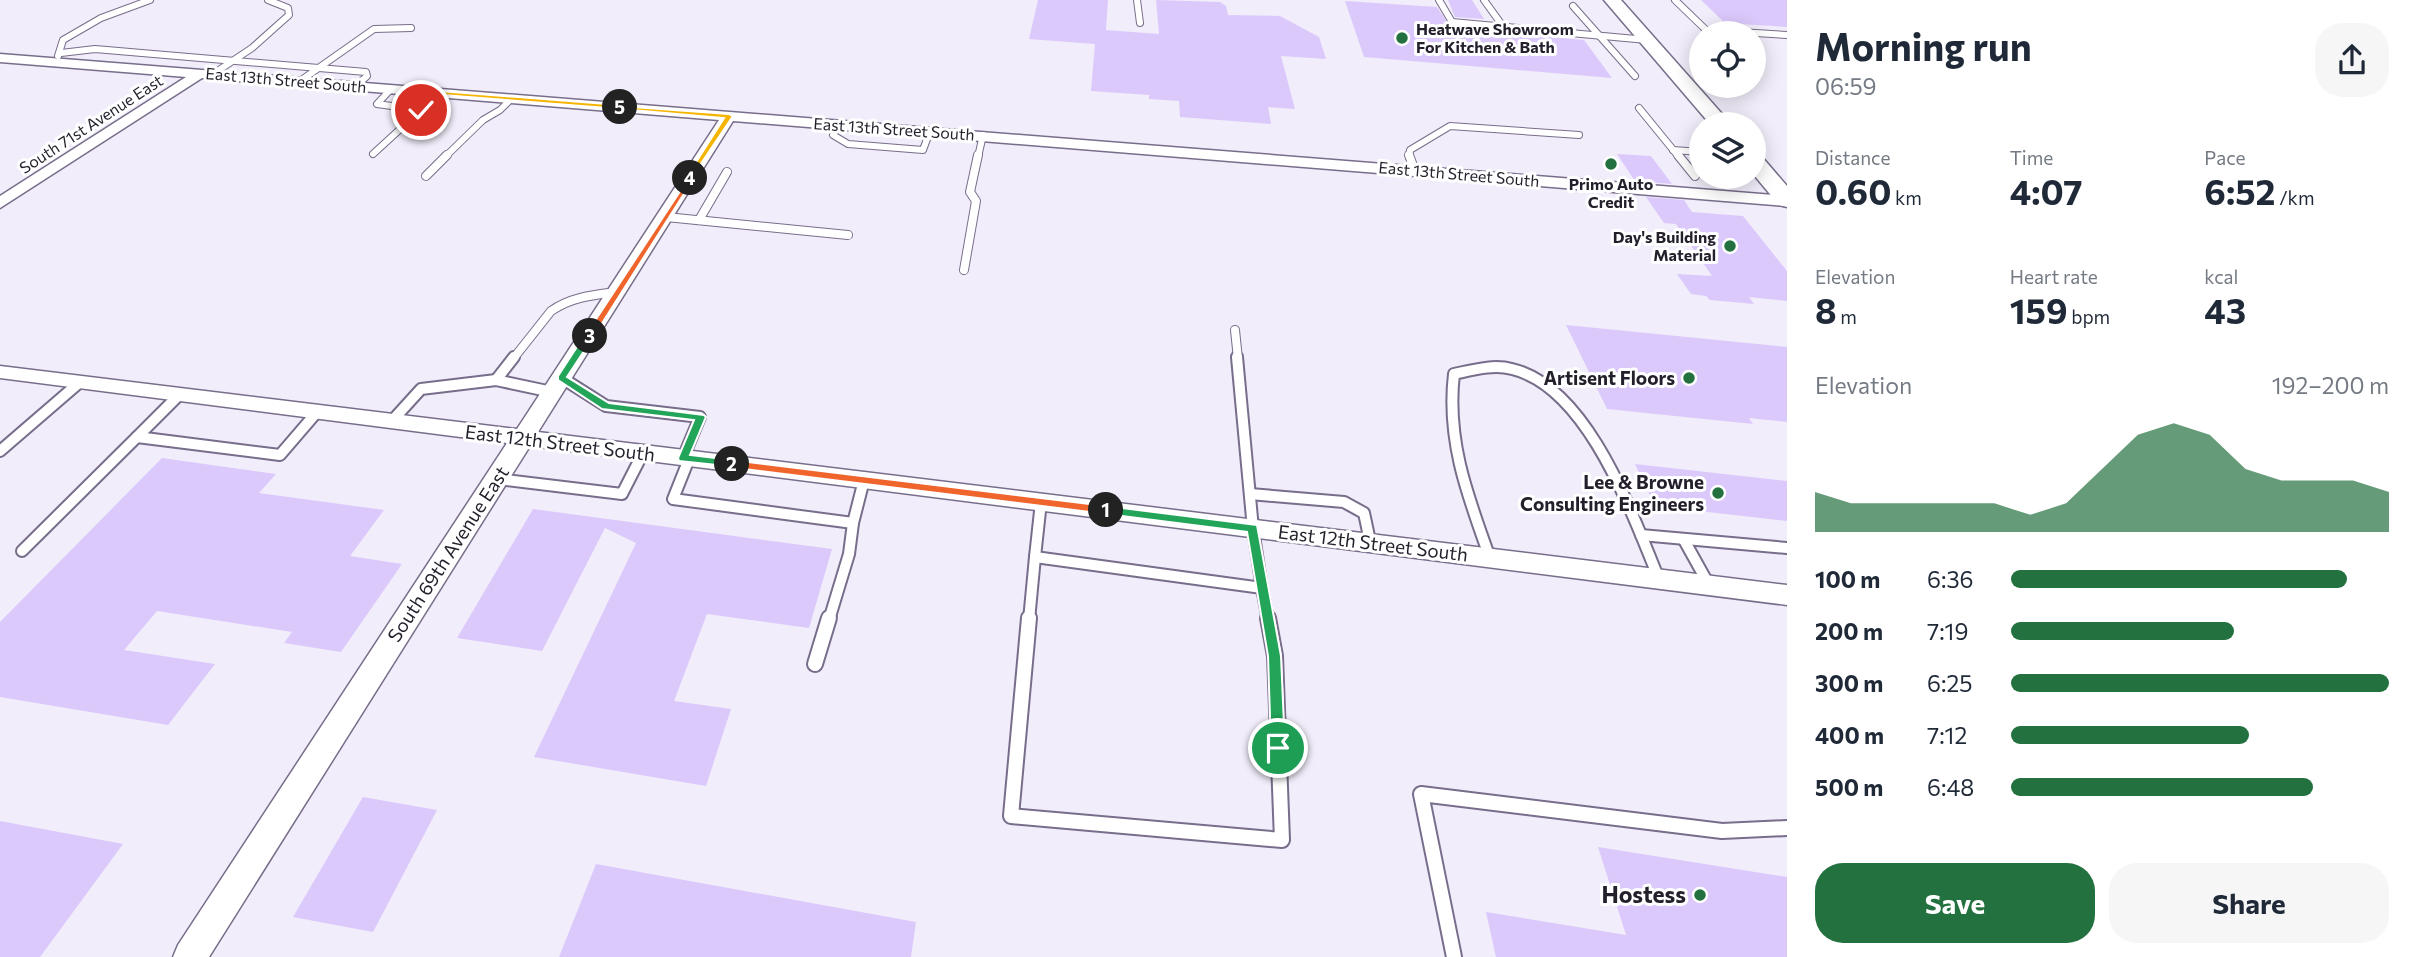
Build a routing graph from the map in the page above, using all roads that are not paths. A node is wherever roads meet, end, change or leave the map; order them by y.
1 (150, 0) edge
2 (268, 0) edge
3 (1137, 0) edge
4 (1438, 0) edge
5 (1484, 0) edge
6 (1606, 0) edge
7 (1612, 0) edge
8 (1675, 0) edge
9 (1573, 6) dead end
10 (1140, 23) dead end
11 (1502, 25) junction
12 (411, 28) dead end
13 (1787, 35) edge
14 (1602, 37) junction
15 (1647, 40) junction
16 (55, 57) junction
17 (0, 58) edge
18 (233, 61) junction
19 (293, 66) junction
20 (318, 68) junction
21 (207, 74) junction
22 (1635, 76) dead end
23 (274, 79) junction
24 (300, 81) junction
25 (356, 86) junction
26 (391, 89) junction
27 (441, 93) junction
28 (512, 98) junction
29 (1639, 108) dead end
30 (421, 110) junction
31 (1710, 112) edge
32 (729, 116) junction
33 (983, 135) junction
34 (1579, 135) dead end
35 (1673, 150) junction
36 (1689, 151) edge
37 (373, 154) dead end
38 (1689, 169) edge
39 (1415, 171) junction
40 (727, 172) dead end
41 (426, 176) dead end
42 (1766, 176) edge
43 (1787, 200) edge
44 (0, 204) edge
45 (666, 217) junction
46 (699, 220) junction
47 (848, 235) dead end
48 (964, 270) dead end
49 (618, 292) junction
50 (1235, 330) dead end
51 (0, 372) edge
52 (496, 380) junction
53 (80, 382) junction
54 (557, 385) junction
55 (179, 395) junction
56 (317, 412) junction
57 (391, 422) junction
58 (137, 437) junction
59 (523, 439) junction
60 (0, 451) edge
61 (643, 453) junction
62 (686, 458) junction
63 (497, 479) junction
64 (864, 480) junction
65 (1250, 494) junction
66 (1041, 502) junction
67 (853, 523) junction
68 (1253, 528) junction
69 (1641, 535) junction
70 (1684, 540) junction
71 (1370, 541) junction
72 (1787, 548) edge
73 (22, 551) dead end
74 (1035, 557) junction
75 (1490, 558) junction
76 (1659, 579) junction
77 (1709, 585) junction
78 (1262, 588) junction
79 (1787, 596) edge
80 (815, 664) dead end
81 (1787, 828) edge
82 (190, 957) edge
83 (1454, 957) edge

1 - 16 lane
2 - 18 lane
3 - 10 lane
4 - 11 lane
5 - 11 lane
6 - 7 street
7 - 15 main road
8 - 13 lane
9 - 14 lane
11 - 14 lane
12 - 20 lane
14 - 15 lane
14 - 22 lane
15 - 31 main road
16 - 17 street, East 13th Street South
16 - 18 lane
16 - 21 street, East 13th Street South
18 - 19 lane
18 - 21 lane
19 - 20 lane
19 - 23 lane
20 - 24 lane
20 - 25 lane
21 - 23 street, East 13th Street South
21 - 44 street, South 71st Avenue East
23 - 24 street, East 13th Street South
24 - 25 street, East 13th Street South
25 - 26 street, East 13th Street South
26 - 27 street, East 13th Street South
26 - 30 lane
27 - 28 street, East 13th Street South
27 - 30 lane
28 - 32 street, East 13th Street South
28 - 41 lane
29 - 35 lane
30 - 37 lane
32 - 33 street, East 13th Street South
32 - 45 street, South 69th Avenue East
33 - 39 street, East 13th Street South
33 - 48 lane
34 - 39 lane
35 - 36 lane
35 - 38 lane
39 - 43 street, East 13th Street South
40 - 46 lane
42 - 43 main road
45 - 46 lane
45 - 49 street, South 69th Avenue East
46 - 47 lane
49 - 52 lane
49 - 54 street, South 69th Avenue East
50 - 65 lane
51 - 53 street, East 12th Street South
52 - 54 lane
52 - 57 lane
53 - 55 street, East 12th Street South
53 - 60 lane
54 - 59 street, South 69th Avenue East
54 - 62 lane
55 - 56 street, East 12th Street South
55 - 58 lane
56 - 57 street, East 12th Street South
56 - 58 lane
57 - 59 street, East 12th Street South
58 - 73 lane
59 - 61 street, East 12th Street South
59 - 63 street, South 69th Avenue East
61 - 62 street, East 12th Street South
61 - 63 lane
62 - 64 street, East 12th Street South
62 - 67 lane
63 - 82 street, South 69th Avenue East
64 - 66 street, East 12th Street South
64 - 67 lane
65 - 68 lane
65 - 71 lane
66 - 68 street, East 12th Street South
66 - 74 lane
67 - 80 lane
68 - 71 street, East 12th Street South
68 - 78 lane
69 - 70 lane
69 - 75 lane
69 - 76 lane
70 - 72 lane
70 - 77 lane
71 - 75 street, East 12th Street South
74 - 78 lane
74 - 78 lane
75 - 76 street, East 12th Street South
76 - 77 street, East 12th Street South
77 - 79 street, East 12th Street South
81 - 83 lane

